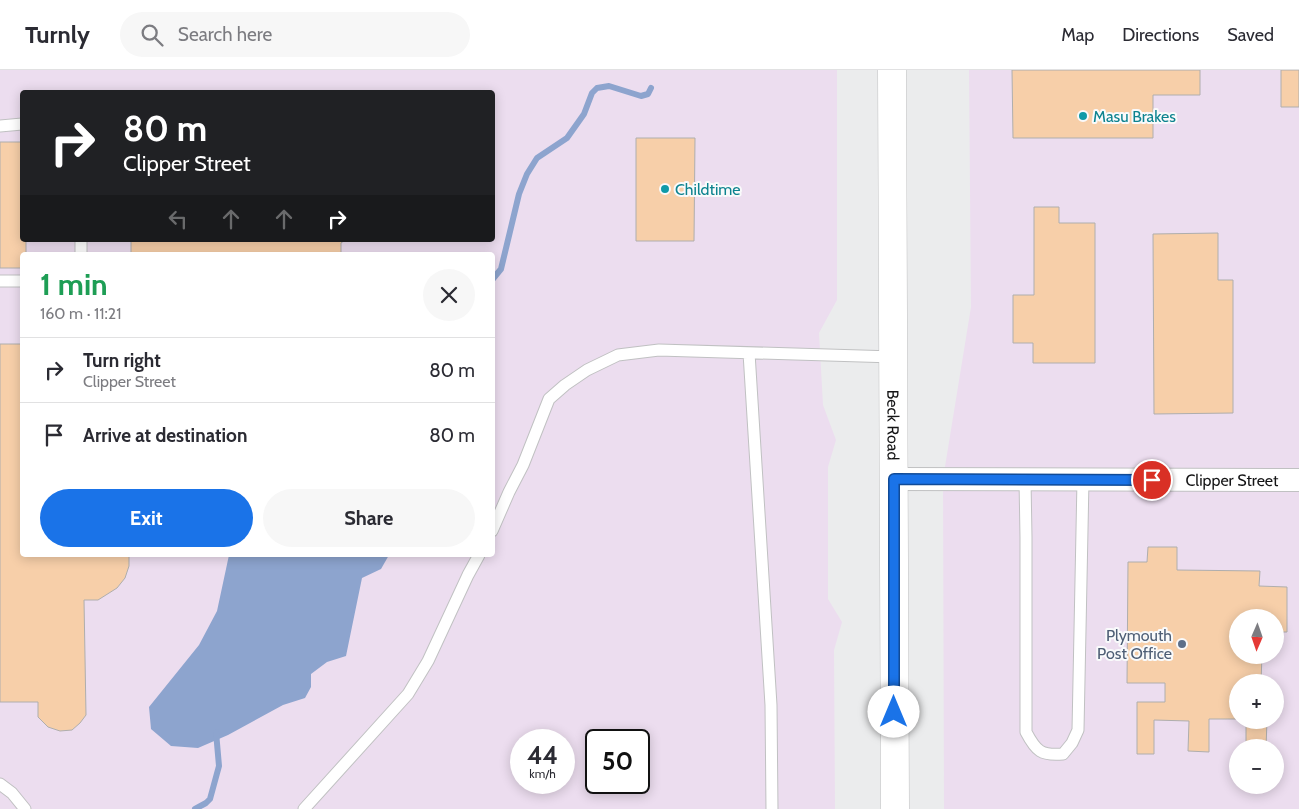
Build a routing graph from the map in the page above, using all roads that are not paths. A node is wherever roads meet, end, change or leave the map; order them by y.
1 (892, 70) edge
2 (20, 124) edge
3 (0, 126) edge
4 (0, 281) edge
5 (20, 281) edge
6 (749, 353) junction
7 (894, 357) junction
8 (894, 479) junction
9 (1025, 480) junction
10 (1083, 480) junction
11 (1299, 480) edge
12 (495, 524) edge
13 (478, 557) edge
14 (0, 784) edge
15 (25, 809) edge
16 (304, 809) edge
17 (772, 809) edge
18 (894, 809) edge

1 - 7 main road, Beck Road
2 - 3 lane
4 - 5 lane
6 - 7 lane
6 - 12 lane
6 - 17 lane
7 - 8 main road, Beck Road
8 - 9 street, Clipper Street
8 - 18 main road, Beck Road
9 - 10 street, Clipper Street
9 - 10 lane
10 - 11 street, Clipper Street
13 - 16 lane
14 - 15 lane

